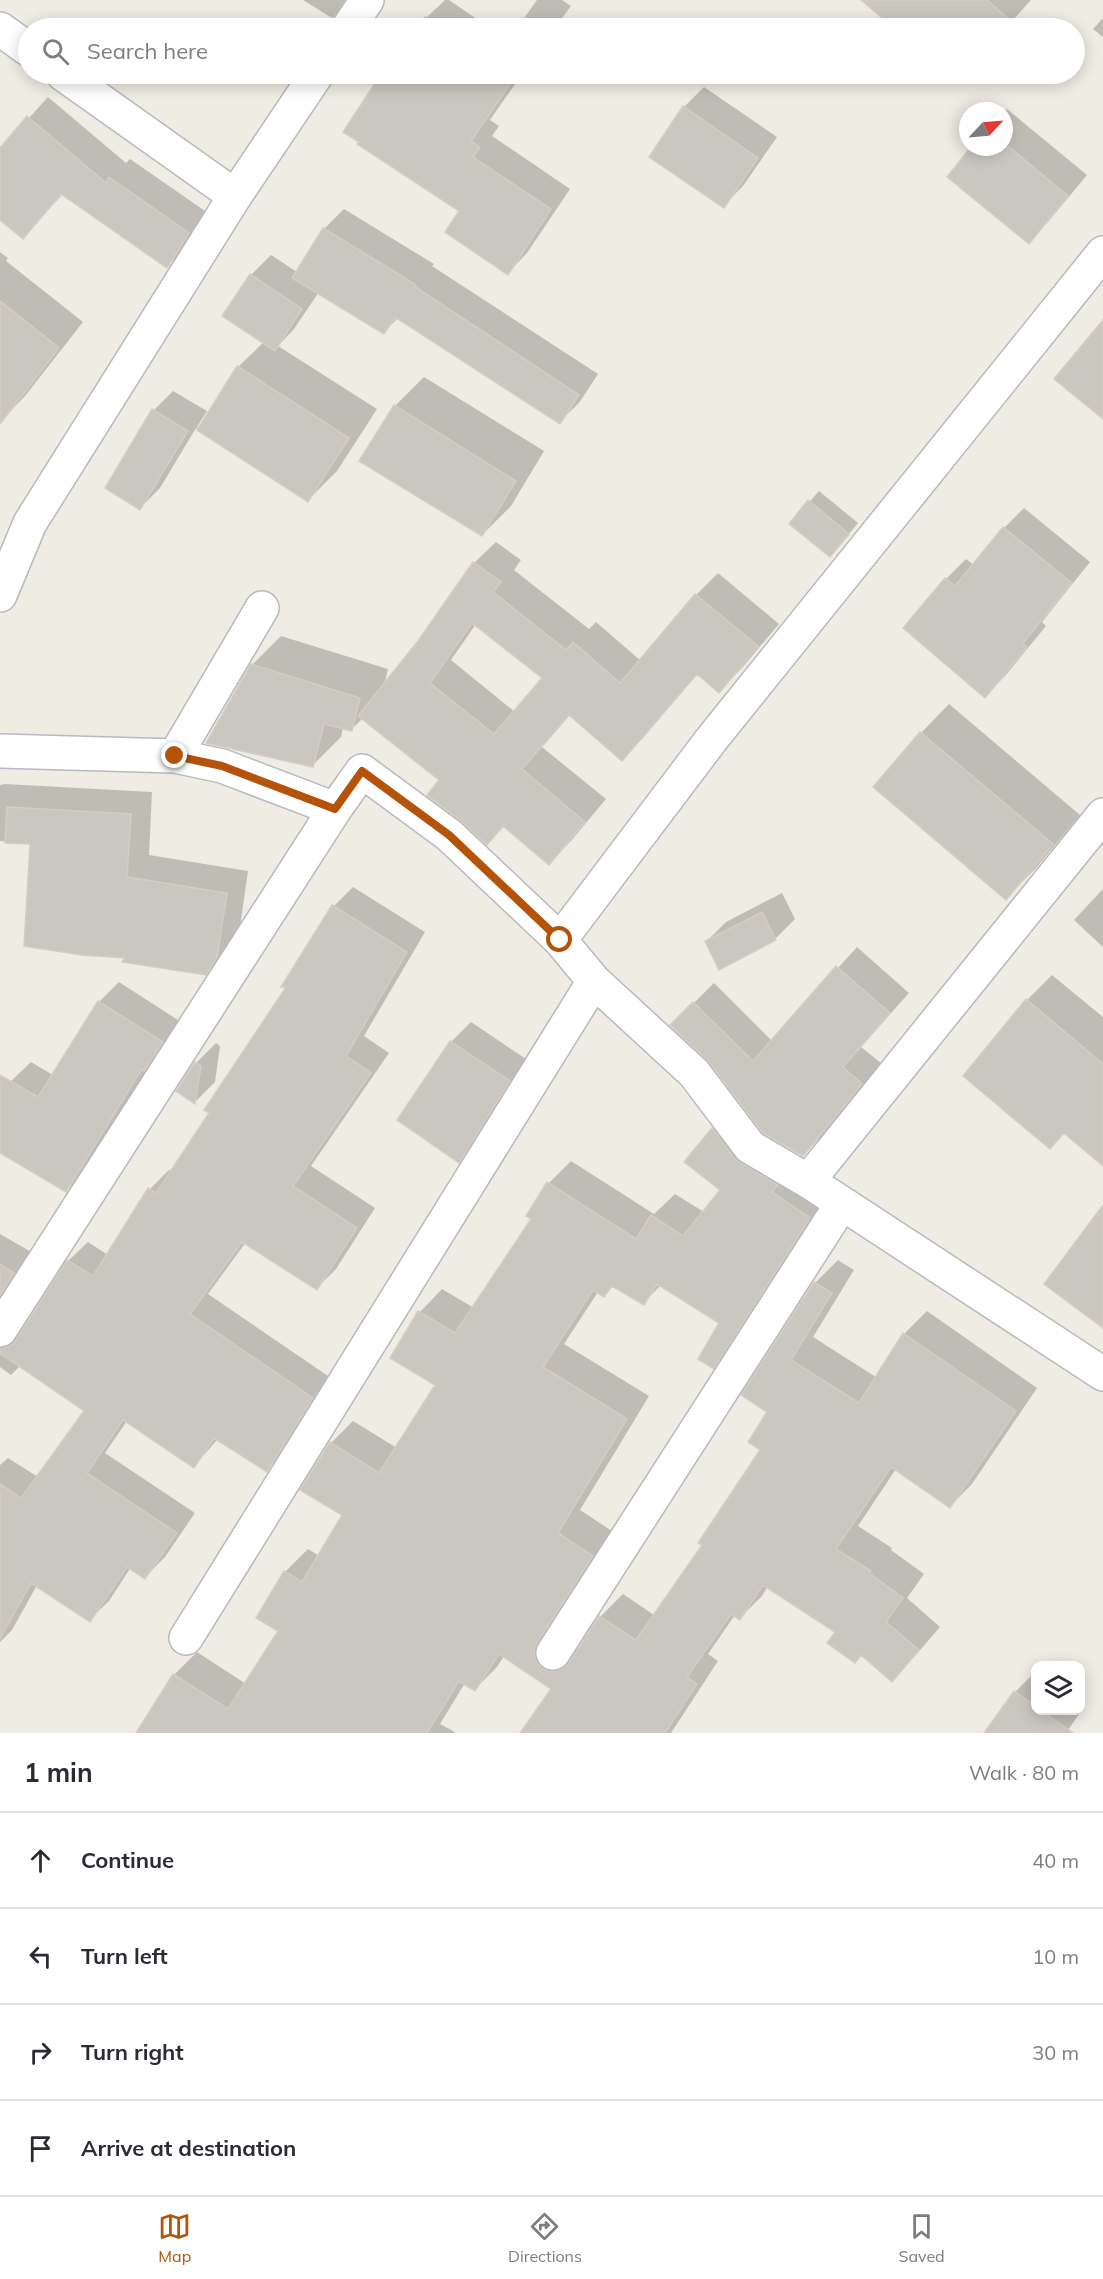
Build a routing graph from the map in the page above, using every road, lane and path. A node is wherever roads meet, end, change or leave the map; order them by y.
1 (367, 0) edge
2 (355, 18) edge
3 (0, 29) edge
4 (18, 42) edge
5 (77, 84) edge
6 (310, 84) edge
7 (235, 196) junction
8 (1103, 253) edge
9 (0, 595) edge
10 (262, 608) dead end
11 (0, 751) edge
12 (175, 756) junction
13 (335, 809) junction
14 (1103, 815) edge
15 (560, 940) junction
16 (594, 981) junction
17 (808, 1181) junction
18 (842, 1205) junction
19 (0, 1330) edge
20 (1103, 1374) edge
21 (186, 1638) dead end
22 (554, 1653) dead end

1 - 2 street
3 - 4 street
5 - 7 street
6 - 7 street
7 - 9 street
8 - 15 street
10 - 12 street
11 - 12 street
12 - 13 street
13 - 15 street
13 - 19 street
14 - 17 street
15 - 16 street
16 - 17 street
16 - 21 street
17 - 18 street
18 - 20 street
18 - 22 street

